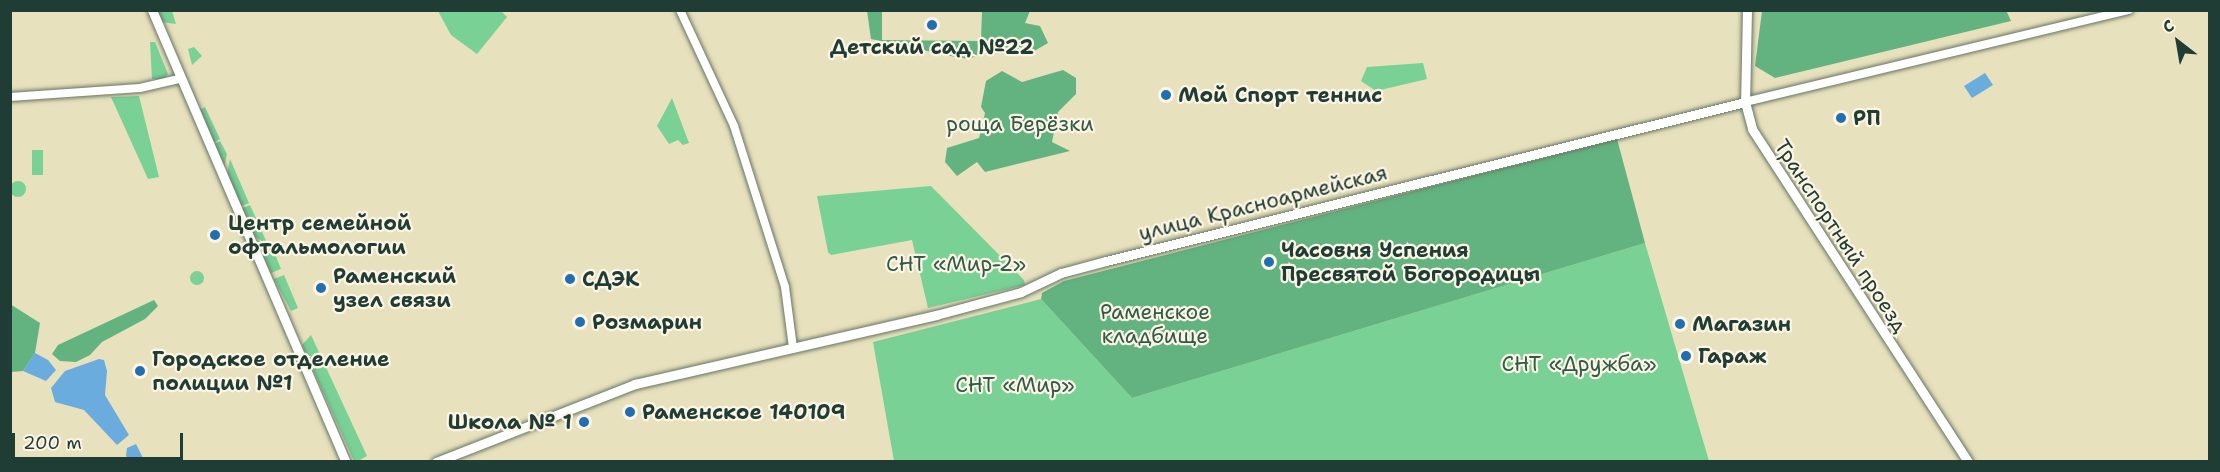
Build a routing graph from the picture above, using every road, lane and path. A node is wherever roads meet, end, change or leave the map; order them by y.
1 (152, 10) edge
2 (680, 10) edge
3 (1747, 10) edge
4 (2129, 10) edge
5 (179, 79) junction
6 (10, 97) edge
7 (1745, 102) junction
8 (793, 348) junction
9 (346, 462) edge
10 (436, 462) edge
11 (1968, 462) edge

1 - 5 main road
2 - 8 street
3 - 7 main road, Транспортный проезд
4 - 7 street
5 - 6 street
5 - 9 main road
7 - 8 main road, улица Красноармейская
7 - 11 main road, Транспортный проезд
8 - 10 main road, улица Красноармейская

